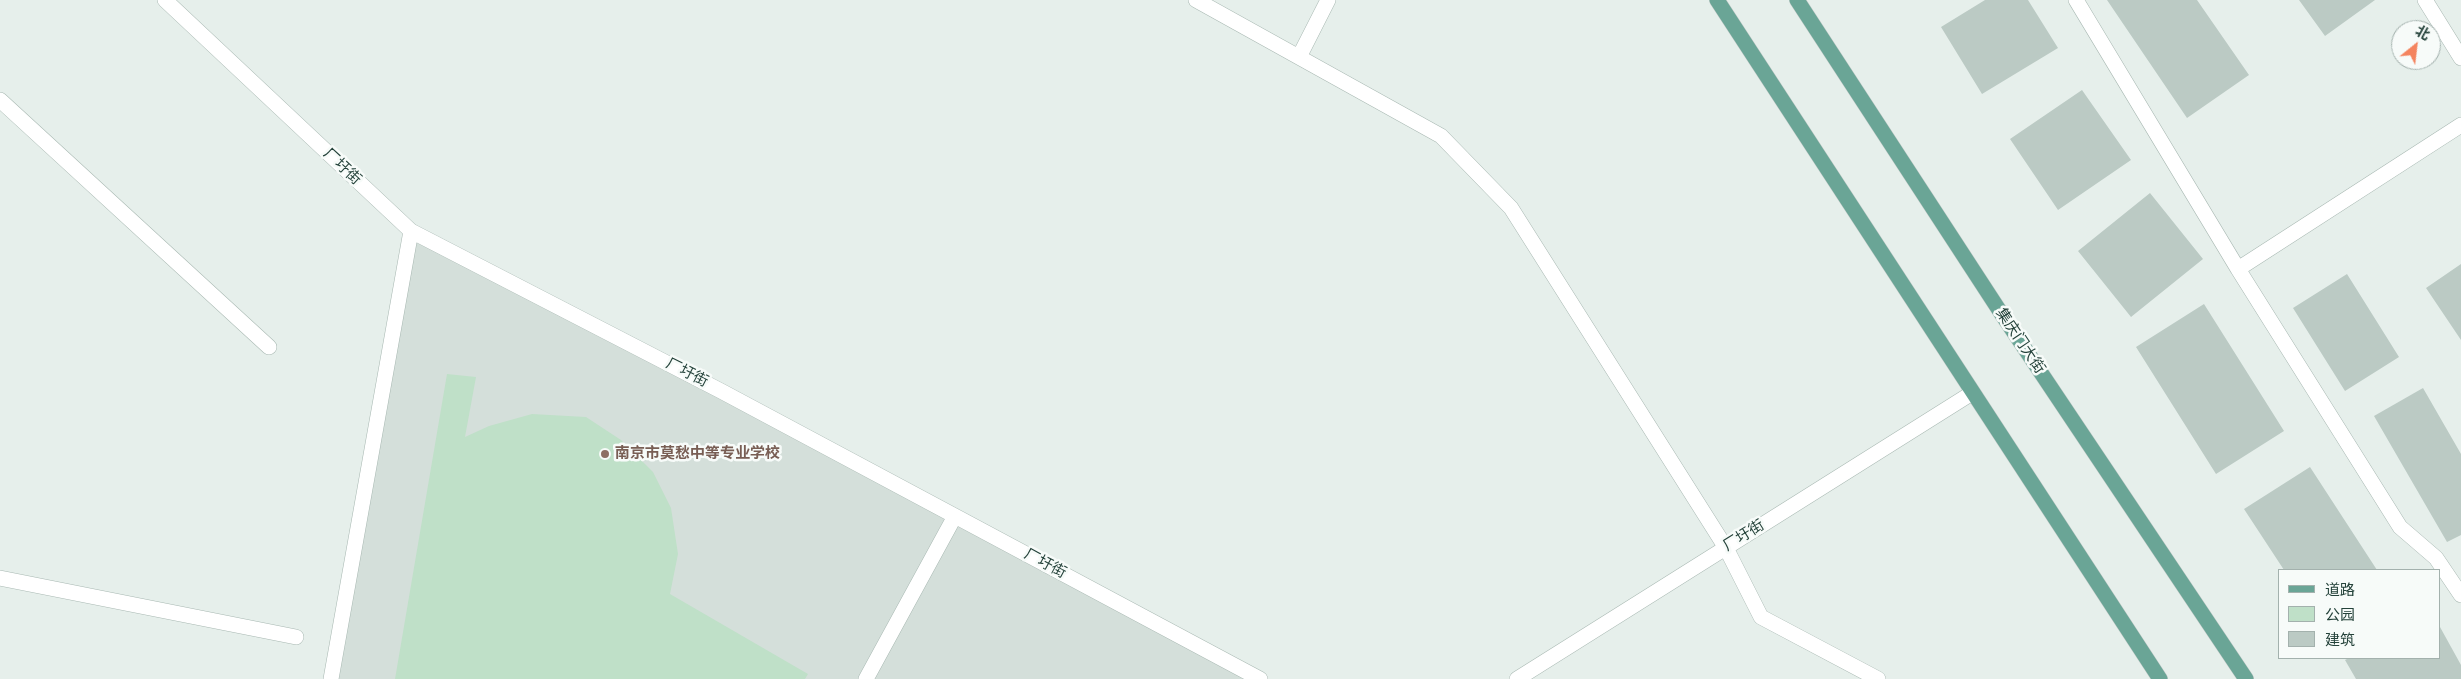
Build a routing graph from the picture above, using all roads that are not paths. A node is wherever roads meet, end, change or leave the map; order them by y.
1 (165, 0) edge
2 (1196, 0) edge
3 (1328, 0) edge
4 (1717, 0) edge
5 (1797, 0) edge
6 (2076, 0) edge
7 (2425, 0) edge
8 (1299, 57) junction
9 (2461, 58) edge
10 (0, 100) edge
11 (2461, 125) edge
12 (411, 232) junction
13 (2238, 269) junction
14 (269, 347) dead end
15 (1972, 393) junction
16 (955, 516) junction
17 (1726, 548) junction
18 (0, 578) edge
19 (2461, 594) edge
20 (296, 637) dead end
21 (331, 679) edge
22 (866, 679) edge
23 (1260, 679) edge
24 (1517, 679) edge
25 (1878, 679) edge
26 (2160, 679) edge
27 (2246, 679) edge

1 - 12 street, 厂圩街
2 - 8 street
3 - 8 street
4 - 15 main road
5 - 27 main road, 集庆门大街
6 - 13 street
7 - 9 street
8 - 17 street
10 - 14 street
11 - 13 street
12 - 16 street, 厂圩街
12 - 21 street
13 - 19 street
15 - 17 street, 厂圩街
15 - 26 main road
16 - 22 street
16 - 23 street, 厂圩街
17 - 24 street, 厂圩街
17 - 25 street
18 - 20 street

